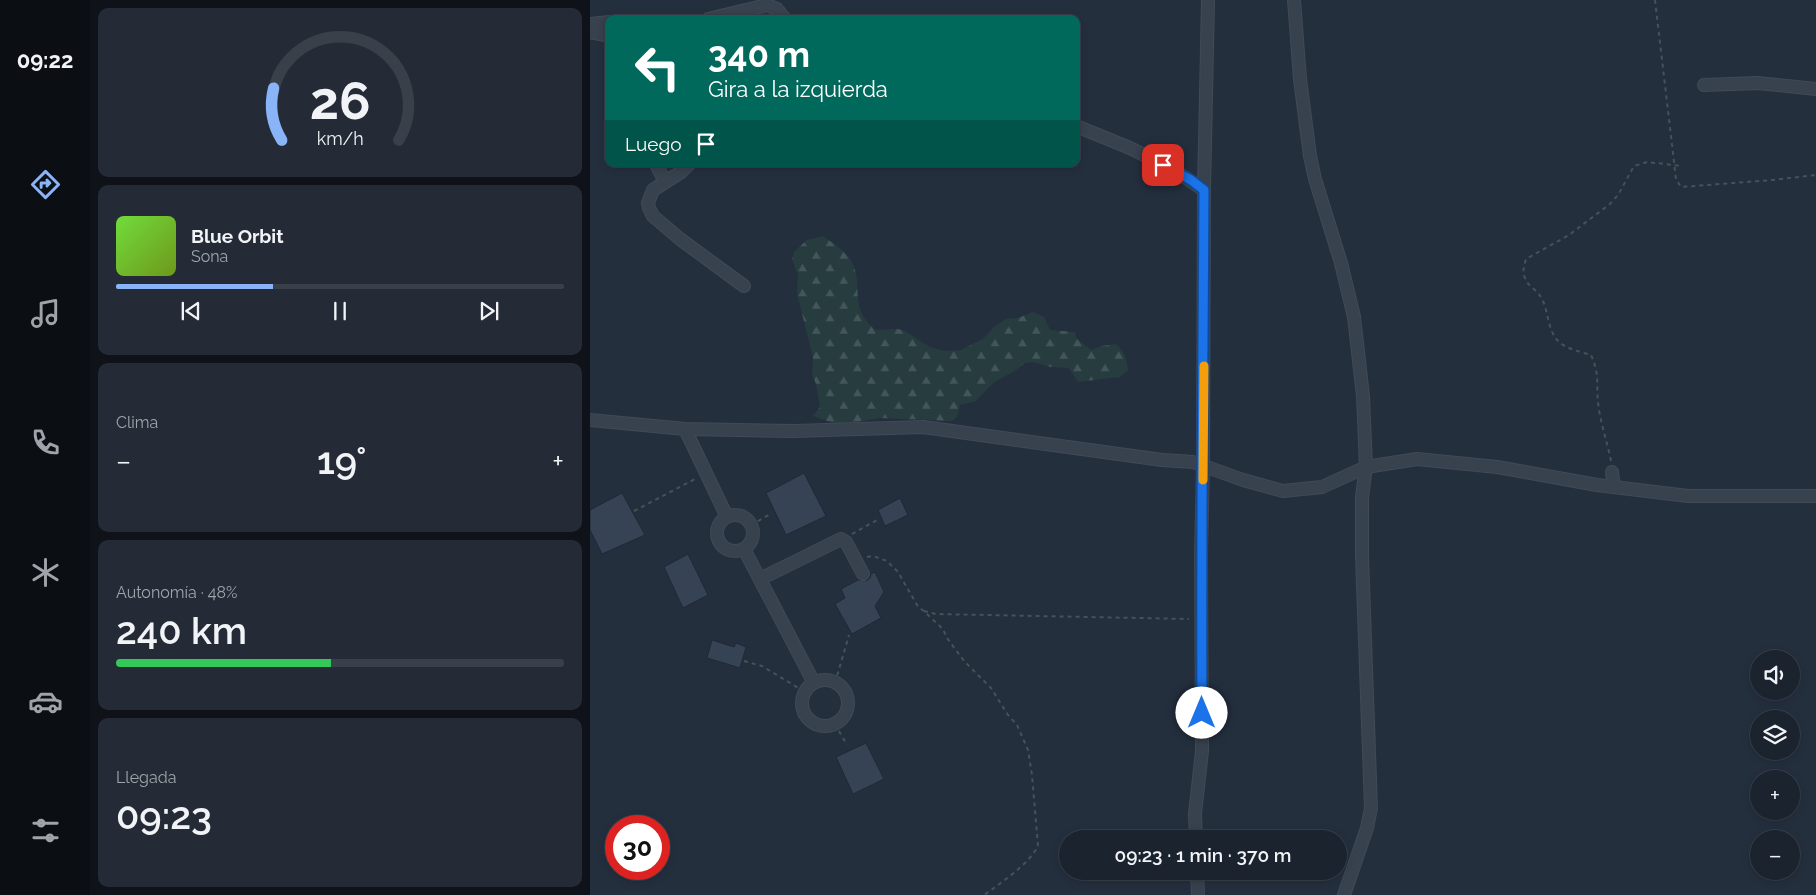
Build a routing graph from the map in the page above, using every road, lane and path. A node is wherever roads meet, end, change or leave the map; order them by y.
1 (1208, 0) edge
2 (1294, 0) edge
3 (1655, 0) edge
4 (725, 15) edge
5 (782, 15) edge
6 (605, 22) edge
7 (590, 24) edge
8 (1704, 84) dead end
9 (1816, 89) edge
10 (1080, 128) edge
11 (1674, 164) junction
12 (1682, 166) dead end
13 (658, 167) edge
14 (686, 167) edge
15 (1816, 175) edge
16 (665, 182) junction
17 (1204, 190) junction
18 (744, 286) dead end
19 (590, 420) edge
20 (685, 429) junction
21 (1203, 466) junction
22 (1366, 467) junction
23 (1612, 472) joint
24 (706, 473) junction
25 (1614, 487) junction
26 (1816, 496) edge
27 (634, 511) dead end
28 (772, 513) dead end
29 (727, 517) junction
30 (877, 520) dead end
31 (751, 524) junction
32 (841, 539) junction
33 (744, 549) junction
34 (856, 561) junction
35 (863, 574) dead end
36 (760, 579) junction
37 (923, 611) junction
38 (1201, 619) junction
39 (849, 636) dead end
40 (744, 661) dead end
41 (835, 683) junction
42 (809, 688) junction
43 (835, 724) junction
44 (846, 745) dead end
45 (1196, 830) edge
46 (1197, 880) edge
47 (984, 895) edge
48 (1198, 895) edge
49 (1344, 895) edge

1 - 17 street
2 - 22 street
3 - 11 path
4 - 5 street
6 - 7 street
8 - 9 street
10 - 17 street
11 - 12 path
11 - 15 path
11 - 23 path
13 - 16 street
14 - 16 street
16 - 18 street
17 - 21 street
19 - 20 street
20 - 21 street
20 - 24 street
21 - 22 street
21 - 38 street
22 - 25 street
22 - 49 street
23 - 25 street
24 - 27 path
24 - 29 street
25 - 26 street
28 - 31 path
29 - 31 street
29 - 33 street
30 - 32 path
31 - 33 street
32 - 34 street
32 - 36 street
33 - 36 street
34 - 35 street
34 - 37 path
36 - 42 street
37 - 38 path
37 - 47 path
38 - 45 street
39 - 41 path
40 - 42 path
41 - 42 street
41 - 43 street
42 - 43 street
43 - 44 path
46 - 48 street

